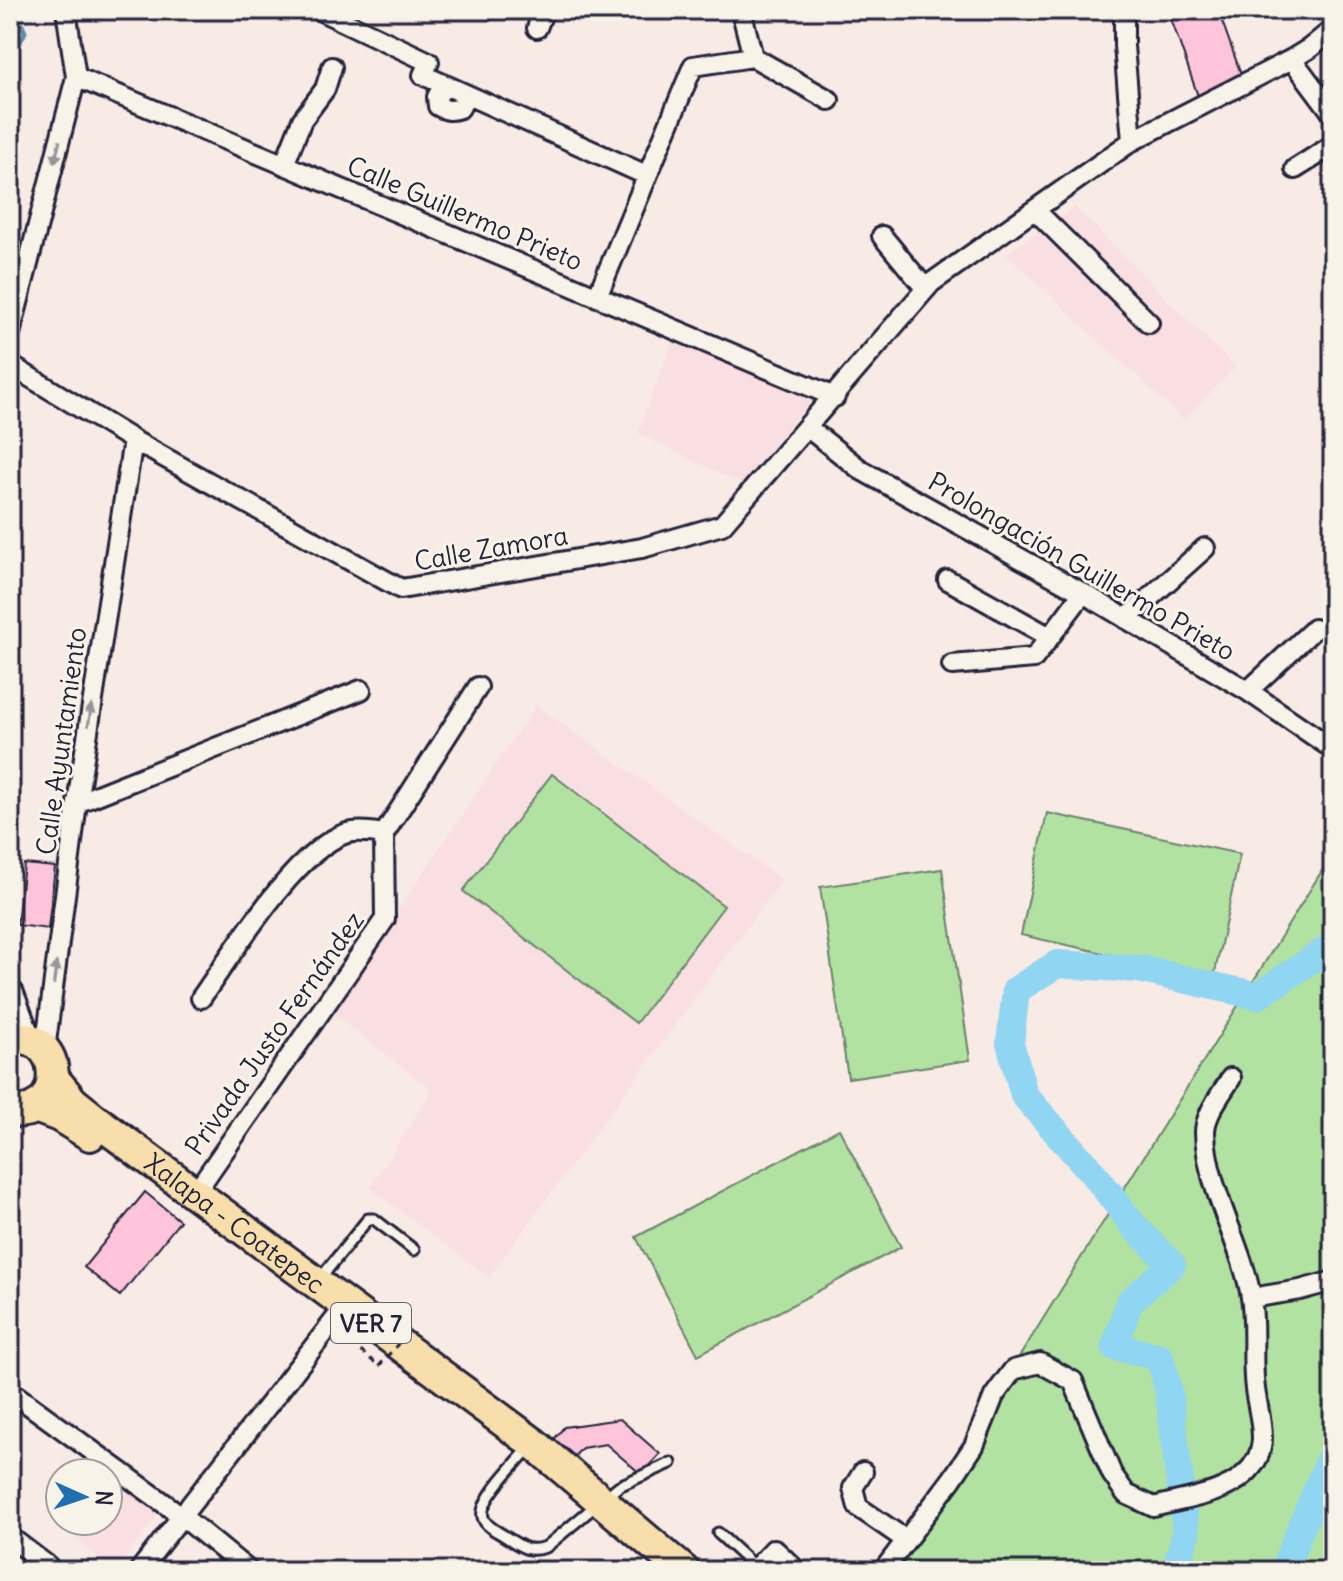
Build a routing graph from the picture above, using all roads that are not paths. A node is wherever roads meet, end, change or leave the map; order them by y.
1 (66, 10) edge
2 (319, 10) edge
3 (544, 10) edge
4 (741, 10) edge
5 (1124, 10) edge
6 (537, 28) dead end
7 (1333, 29) edge
8 (753, 57) junction
9 (1292, 59) junction
10 (332, 67) dead end
11 (76, 77) junction
12 (829, 100) dead end
13 (1333, 114) edge
14 (1132, 141) junction
15 (1333, 145) edge
16 (284, 165) junction
17 (1295, 169) dead end
18 (646, 175) junction
19 (1035, 210) junction
20 (882, 236) dead end
21 (926, 289) junction
22 (597, 297) junction
23 (1149, 323) dead end
24 (10, 334) edge
25 (10, 365) edge
26 (835, 397) junction
27 (807, 427) junction
28 (133, 440) junction
29 (1205, 548) dead end
30 (948, 580) dead end
31 (1083, 593) junction
32 (1126, 619) junction
33 (1314, 629) dead end
34 (1050, 637) junction
35 (952, 665) dead end
36 (478, 687) dead end
37 (361, 690) dead end
38 (1248, 691) junction
39 (1333, 749) edge
40 (77, 803) junction
41 (384, 834) junction
42 (10, 994) edge
43 (201, 998) dead end
44 (27, 1042) edge
45 (1231, 1078) dead end
46 (54, 1079) junction
47 (22, 1109) edge
48 (195, 1193) junction
49 (414, 1250) dead end
50 (1333, 1281) edge
51 (317, 1283) junction
52 (1251, 1298) junction
53 (343, 1324) junction
54 (10, 1391) edge
55 (529, 1449) junction
56 (671, 1463) dead end
57 (863, 1472) dead end
58 (595, 1506) junction
59 (183, 1517) junction
60 (718, 1533) dead end
61 (10, 1537) edge
62 (906, 1540) junction
63 (48, 1566) dead end
64 (755, 1569) edge
65 (139, 1571) edge
66 (249, 1571) edge
67 (658, 1571) edge
68 (684, 1571) edge
69 (797, 1571) edge
70 (883, 1571) edge

1 - 11 street
2 - 18 street
3 - 6 street
4 - 8 street
5 - 14 street
7 - 9 street, Calle Zamora
8 - 12 street
8 - 18 street
9 - 13 street
9 - 14 street, Calle Zamora
10 - 16 street
11 - 16 street, Calle Guillermo Prieto
11 -> 24 street
14 - 19 street, Calle Zamora
15 - 17 street
16 - 22 street, Calle Guillermo Prieto
18 - 22 street
19 - 21 street, Calle Zamora
19 - 23 street
20 - 21 street
21 - 26 street, Calle Zamora
22 - 26 street, Calle Guillermo Prieto
25 - 28 street, Calle Zamora
26 - 27 street, Calle Zamora
27 - 28 street, Calle Zamora
27 - 31 street, Prolongación Guillermo Prieto
40 -> 28 street, Calle Ayuntamiento
29 - 32 street
30 - 34 street
31 - 32 street, Prolongación Guillermo Prieto
31 - 34 street
32 - 38 street, Prolongación Guillermo Prieto
33 - 38 street
34 - 35 street
36 - 41 street
37 - 40 street
38 - 39 street, Prolongación Guillermo Prieto
44 -> 40 street, Calle Ayuntamiento
41 - 43 street
41 - 48 street, Privada Justo Fernández
42 - 44 main road
44 - 46 main road
45 - 52 street
46 - 47 main road
46 - 48 main road, Xalapa - Coatepec / VER 7
47 - 53 main road, Xalapa - Coatepec / VER 7
48 - 51 main road, Xalapa - Coatepec / VER 7
49 - 51 lane
50 - 52 street
51 - 55 main road, Xalapa - Coatepec / VER 7
52 - 62 street
53 - 55 main road, Xalapa - Coatepec / VER 7
53 - 59 street
54 - 59 street
55 - 58 main road, Xalapa - Coatepec / VER 7
55 - 58 lane
56 - 58 lane
57 - 62 street
58 - 67 main road, Xalapa - Coatepec / VER 7
58 - 68 main road, Xalapa - Coatepec / VER 7
59 - 65 street
59 - 66 street
60 - 64 lane
61 - 63 street
62 - 70 street
64 - 69 street

